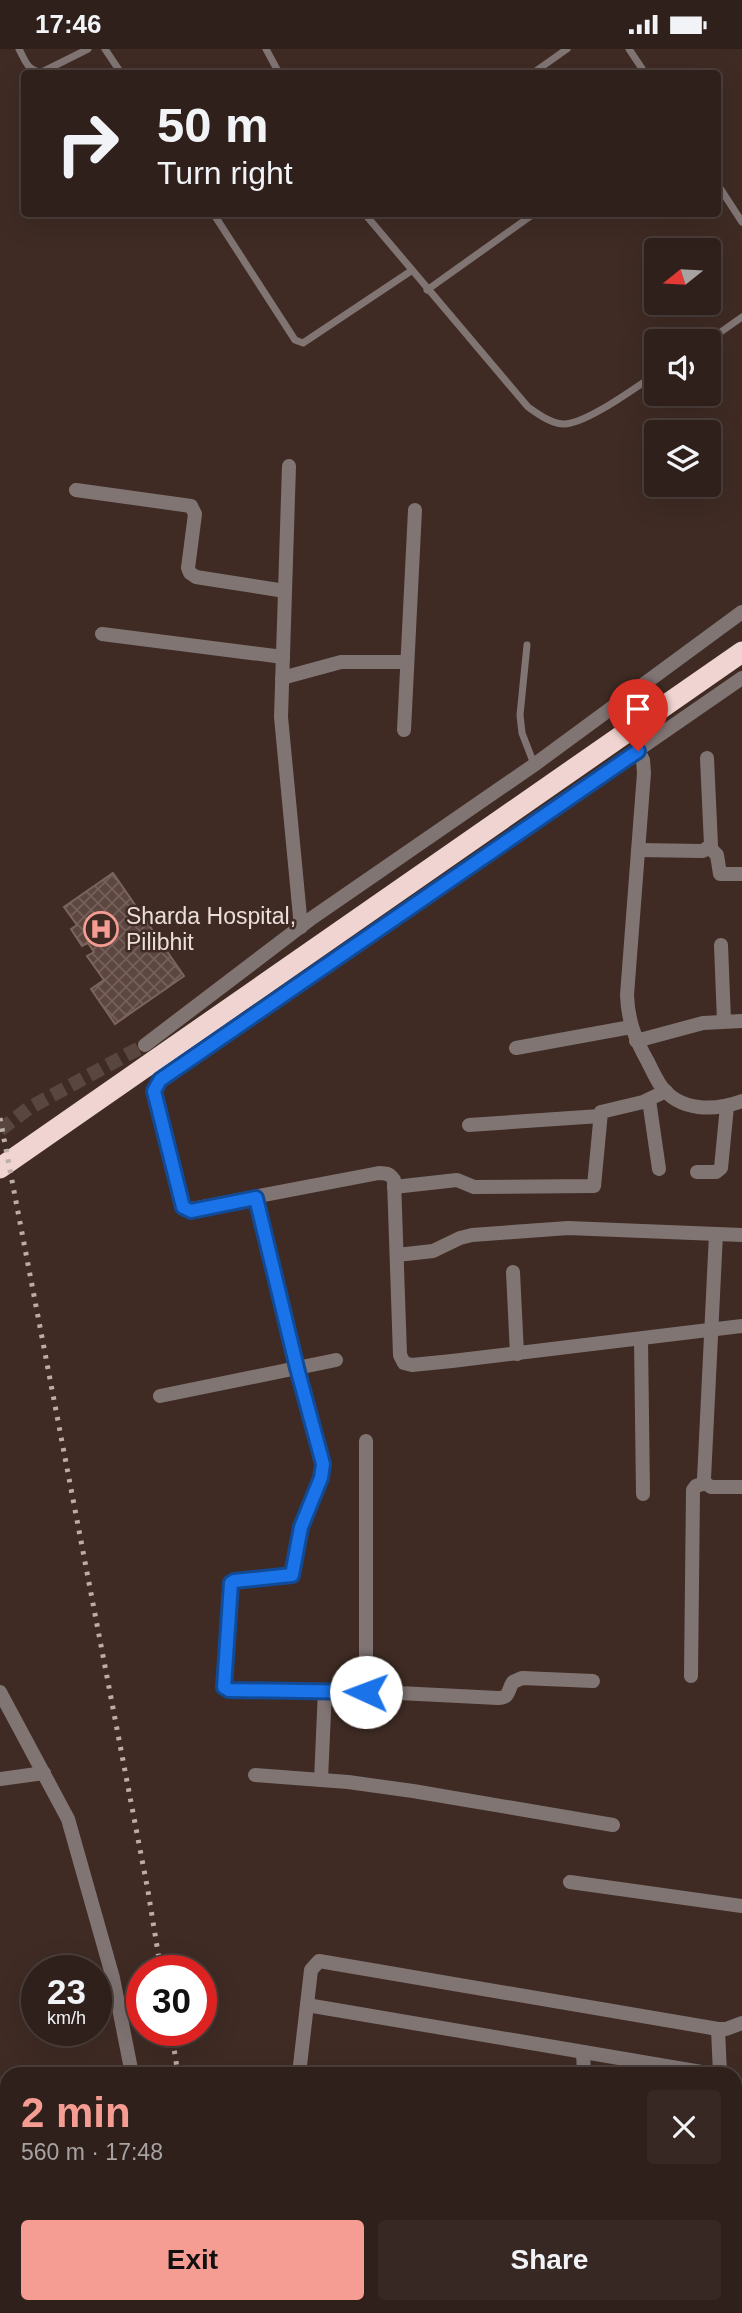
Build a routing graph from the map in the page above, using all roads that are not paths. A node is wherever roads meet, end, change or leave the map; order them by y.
1 (19, 49) edge
2 (105, 49) edge
3 (266, 49) edge
4 (567, 49) edge
5 (629, 49) edge
6 (85, 50) edge
7 (32, 70) edge
8 (46, 70) edge
9 (119, 70) edge
10 (277, 70) edge
11 (537, 70) edge
12 (643, 70) edge
13 (721, 190) edge
14 (216, 217) edge
15 (367, 217) edge
16 (529, 217) edge
17 (742, 222) edge
18 (411, 271) junction
19 (427, 290) junction
20 (742, 317) edge
21 (721, 332) edge
22 (644, 382) edge
23 (289, 467) dead end
24 (76, 490) dead end
25 (415, 510) dead end
26 (285, 591) junction
27 (742, 612) edge
28 (102, 635) dead end
29 (527, 645) dead end
30 (742, 652) edge
31 (283, 657) junction
32 (407, 662) junction
33 (282, 678) junction
34 (742, 678) edge
35 (404, 730) dead end
36 (638, 751) junction
37 (707, 758) dead end
38 (534, 765) junction
39 (709, 847) junction
40 (638, 850) junction
41 (742, 874) edge
42 (301, 927) junction
43 (721, 945) dead end
44 (724, 1021) junction
45 (742, 1021) edge
46 (633, 1034) junction
47 (145, 1045) tunnel mouth
48 (516, 1048) dead end
49 (666, 1091) junction
50 (649, 1100) junction
51 (742, 1101) edge
52 (727, 1106) junction
53 (600, 1116) junction
54 (468, 1125) dead end
55 (0, 1168) edge
56 (659, 1169) dead end
57 (697, 1172) dead end
58 (394, 1187) junction
59 (256, 1198) junction
60 (716, 1234) junction
61 (742, 1235) edge
62 (397, 1255) junction
63 (513, 1272) dead end
64 (742, 1326) edge
65 (711, 1330) junction
66 (641, 1339) junction
67 (517, 1354) junction
68 (336, 1360) dead end
69 (297, 1368) junction
70 (160, 1396) dead end
71 (366, 1441) dead end
72 (705, 1483) junction
73 (742, 1487) edge
74 (643, 1493) dead end
75 (691, 1676) dead end
76 (593, 1681) dead end
77 (325, 1690) junction
78 (0, 1692) edge
79 (366, 1692) junction
80 (44, 1773) junction
81 (254, 1775) dead end
82 (0, 1779) edge
83 (321, 1780) junction
84 (614, 1825) dead end
85 (570, 1882) dead end
86 (742, 1906) edge
87 (307, 2005) junction
88 (742, 2023) edge
89 (718, 2029) junction
90 (583, 2052) junction
91 (131, 2067) edge
92 (300, 2067) edge
93 (584, 2067) edge
94 (636, 2067) edge
95 (720, 2067) edge

1 - 7 lane
2 - 9 lane
3 - 10 lane
4 - 11 lane
5 - 12 lane
6 - 8 lane
13 - 17 lane
14 - 18 lane
15 - 18 lane
16 - 19 lane
18 - 19 lane
19 - 22 lane
20 - 21 lane
23 - 26 street
24 - 26 street
25 - 32 street
26 - 31 street
27 - 38 street
28 - 31 street
29 - 38 lane
30 - 55 highway
31 - 33 street
32 - 33 street
32 - 35 street
33 - 42 street
34 - 36 street
36 - 40 street
36 - 59 street
37 - 39 street
38 - 42 street
39 - 40 street
39 - 41 street
40 - 46 street
42 - 47 street
43 - 44 street
44 - 45 street
44 - 46 street
46 - 48 street
46 - 49 street
49 - 50 street
49 - 52 street
50 - 53 street
50 - 56 street
51 - 52 street
52 - 57 street
53 - 54 street
53 - 58 street
58 - 59 street
58 - 62 street
59 - 69 street
60 - 61 street
60 - 62 street
60 - 65 street
62 - 67 street
63 - 67 street
64 - 65 street
65 - 66 street
65 - 72 street
66 - 67 street
66 - 74 street
68 - 69 street
69 - 70 street
69 - 77 street
71 - 79 street
72 - 73 street
72 - 75 street
76 - 79 street
77 - 79 street
77 - 83 street
78 - 80 street
80 - 82 street
80 - 91 street
81 - 83 street
83 - 84 street
85 - 86 street
87 - 89 street
87 - 90 street
87 - 92 street
88 - 89 street
89 - 95 street
90 - 93 street
90 - 94 street

